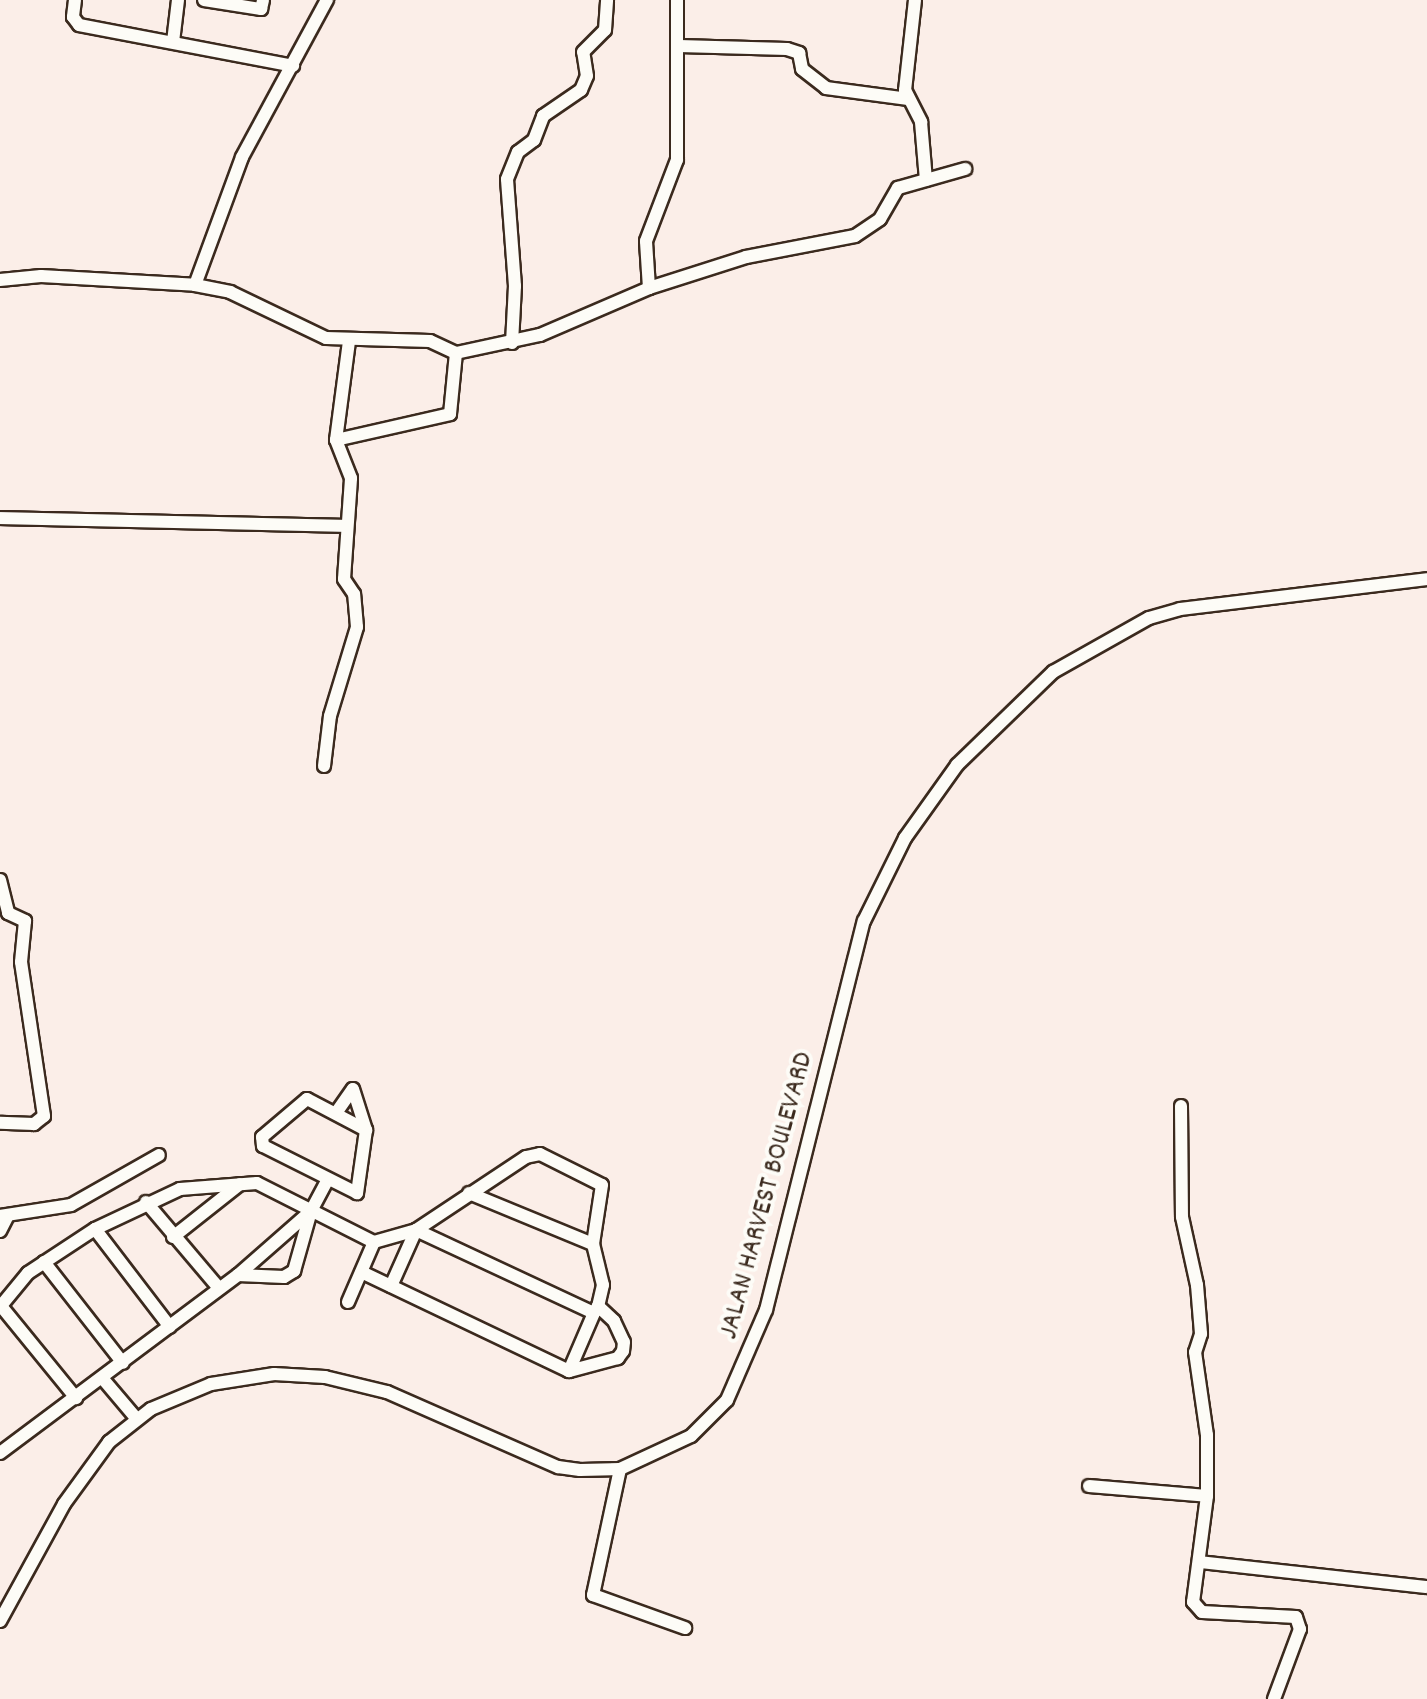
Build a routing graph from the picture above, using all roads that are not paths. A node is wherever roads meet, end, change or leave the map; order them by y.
1 (75, 0) edge
2 (178, 0) edge
3 (204, 0) edge
4 (263, 0) edge
5 (327, 0) edge
6 (607, 0) edge
7 (677, 0) edge
8 (915, 0) edge
9 (173, 42) junction
10 (679, 46) junction
11 (293, 66) junction
12 (908, 99) junction
13 (965, 169) dead end
14 (926, 180) junction
15 (0, 280) edge
16 (195, 285) junction
17 (649, 288) junction
18 (349, 341) junction
19 (512, 343) junction
20 (456, 353) junction
21 (336, 440) junction
22 (0, 518) edge
23 (344, 526) junction
24 (1427, 579) edge
25 (324, 766) dead end
26 (0, 880) edge
27 (1181, 1106) dead end
28 (336, 1113) junction
29 (0, 1123) edge
30 (366, 1130) junction
31 (159, 1155) dead end
32 (241, 1183) junction
33 (322, 1190) junction
34 (469, 1193) junction
35 (146, 1202) junction
36 (311, 1211) junction
37 (4, 1215) edge
38 (95, 1229) junction
39 (416, 1230) junction
40 (0, 1231) edge
41 (173, 1237) junction
42 (374, 1242) junction
43 (593, 1244) junction
44 (44, 1262) junction
45 (361, 1272) junction
46 (238, 1275) junction
47 (391, 1286) junction
48 (219, 1288) junction
49 (348, 1302) dead end
50 (0, 1306) edge
51 (596, 1309) junction
52 (170, 1327) junction
53 (123, 1363) junction
54 (569, 1371) junction
55 (103, 1379) junction
56 (76, 1398) junction
57 (136, 1418) junction
58 (0, 1453) edge
59 (620, 1469) junction
60 (1089, 1486) dead end
61 (1207, 1496) junction
62 (1200, 1562) junction
63 (1427, 1587) edge
64 (0, 1621) edge
65 (685, 1628) dead end
66 (1274, 1699) edge

1 - 9 street
2 - 9 street
3 - 4 street
5 - 11 street
6 - 19 street
7 - 10 street
8 - 12 street
9 - 11 street
10 - 12 street
10 - 17 street
11 - 16 street
12 - 14 street
13 - 14 street
14 - 17 street
15 - 16 street
16 - 18 street
17 - 19 street
18 - 20 street
18 - 21 street
19 - 20 street
20 - 21 street
21 - 23 street
22 - 23 street
23 - 25 street
24 - 59 street, JALAN HARVEST BOULEVARD
26 - 29 street
27 - 61 street
28 - 30 street
28 - 30 street
28 - 33 street
30 - 33 street
31 - 37 street
32 - 35 street
32 - 36 street
32 - 41 street
33 - 36 street
34 - 39 street
34 - 43 street
34 - 43 street
35 - 38 street
35 - 41 street
36 - 42 street
36 - 46 street
36 - 46 street
37 - 40 street
38 - 44 street
38 - 52 street
39 - 42 street
39 - 47 street
39 - 51 street
41 - 48 street
42 - 45 street
43 - 51 street
44 - 50 street
44 - 53 street
45 - 47 street
45 - 49 street
46 - 48 street
47 - 54 street
48 - 52 street
50 - 56 street
51 - 54 street
51 - 54 street
52 - 53 street
53 - 55 street
55 - 56 street
55 - 57 street
56 - 58 street
57 - 59 street, JALAN HARVEST BOULEVARD
57 - 64 street, JALAN HARVEST BOULEVARD
59 - 65 street
60 - 61 street
61 - 62 street
62 - 63 street
62 - 66 street

